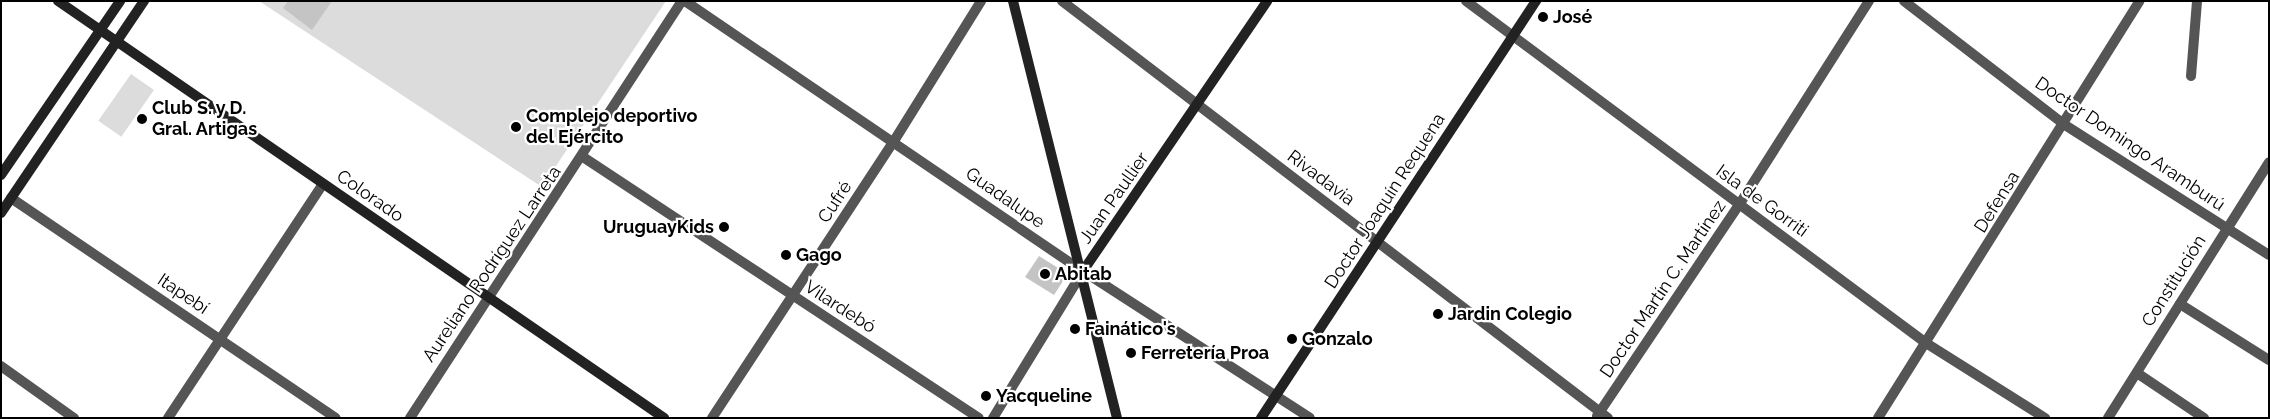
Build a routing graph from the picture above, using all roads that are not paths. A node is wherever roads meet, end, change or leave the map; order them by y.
1 (58, 1) edge
2 (120, 1) edge
3 (144, 1) edge
4 (684, 1) edge
5 (981, 1) edge
6 (1013, 1) edge
7 (1062, 1) edge
8 (1268, 1) edge
9 (1466, 1) edge
10 (1536, 1) edge
11 (1869, 1) edge
12 (1904, 1) edge
13 (2140, 1) edge
14 (2197, 1) edge
15 (100, 30) junction
16 (1513, 37) junction
17 (116, 42) junction
18 (2191, 76) dead end
19 (1198, 106) junction
20 (2065, 125) junction
21 (894, 141) junction
22 (583, 156) junction
23 (2269, 162) edge
24 (1, 175) edge
25 (323, 184) junction
26 (11, 198) junction
27 (1739, 205) junction
28 (1, 213) edge
29 (2226, 228) junction
30 (1378, 242) junction
31 (2269, 255) edge
32 (1083, 271) junction
33 (793, 295) junction
34 (487, 297) junction
35 (2180, 304) junction
36 (220, 338) junction
37 (1926, 343) junction
38 (2269, 360) edge
39 (1, 366) edge
40 (2137, 373) junction
41 (1276, 395) junction
42 (1601, 416) edge
43 (74, 418) edge
44 (168, 418) edge
45 (336, 418) edge
46 (410, 418) edge
47 (664, 418) edge
48 (712, 418) edge
49 (979, 418) edge
50 (993, 418) edge
51 (1117, 418) edge
52 (1261, 418) edge
53 (1310, 418) edge
54 (1878, 418) edge
55 (2045, 418) edge
56 (2108, 418) edge
57 (2204, 418) edge

1 - 15 street, Colorado
2 - 15 street
3 - 17 street
4 - 21 street, Guadalupe
4 - 22 street, Aureliano Rodríguez Larreta
5 - 21 street, Cufré
6 - 32 street
7 - 19 street, Rivadavia
8 - 19 street, Juan Paullier
9 - 16 street, Isla de Gorriti
10 - 16 street, Doctor Joaquín Requena
11 - 27 street, Doctor Martín C. Martínez
12 - 20 street, Doctor Domingo Aramburú
13 - 20 street, Defensa
14 - 18 street
15 - 17 street, Colorado
15 - 24 street
16 - 27 street, Isla de Gorriti
16 - 30 street, Doctor Joaquín Requena
17 - 25 street, Colorado
17 - 26 street
19 - 30 street, Rivadavia
19 - 32 street, Juan Paullier
20 - 29 street, Doctor Domingo Aramburú
20 - 37 street, Defensa
21 - 32 street, Guadalupe
21 - 33 street, Cufré
22 - 33 street, Vilardebó
22 - 34 street, Aureliano Rodríguez Larreta
23 - 29 street, Constitución
25 - 34 street, Colorado
25 - 36 street
26 - 28 street
26 - 36 street, Itapebí
27 - 37 street, Isla de Gorriti
27 - 42 street, Doctor Martín C. Martínez
29 - 31 street, Doctor Domingo Aramburú
29 - 35 street, Constitución
30 - 41 street, Doctor Joaquín Requena
30 - 42 street, Rivadavia
32 - 41 street, Guadalupe
32 - 50 street, Juan Paullier
32 - 51 street
33 - 48 street, Cufré
33 - 49 street, Vilardebó
34 - 46 street, Aureliano Rodríguez Larreta
34 - 47 street, Colorado
35 - 38 street
35 - 40 street, Constitución
36 - 44 street
36 - 45 street, Itapebí
37 - 54 street, Defensa
37 - 55 street, Isla de Gorriti
39 - 43 street
40 - 56 street, Constitución
40 - 57 street
41 - 52 street, Doctor Joaquín Requena
41 - 53 street, Guadalupe

